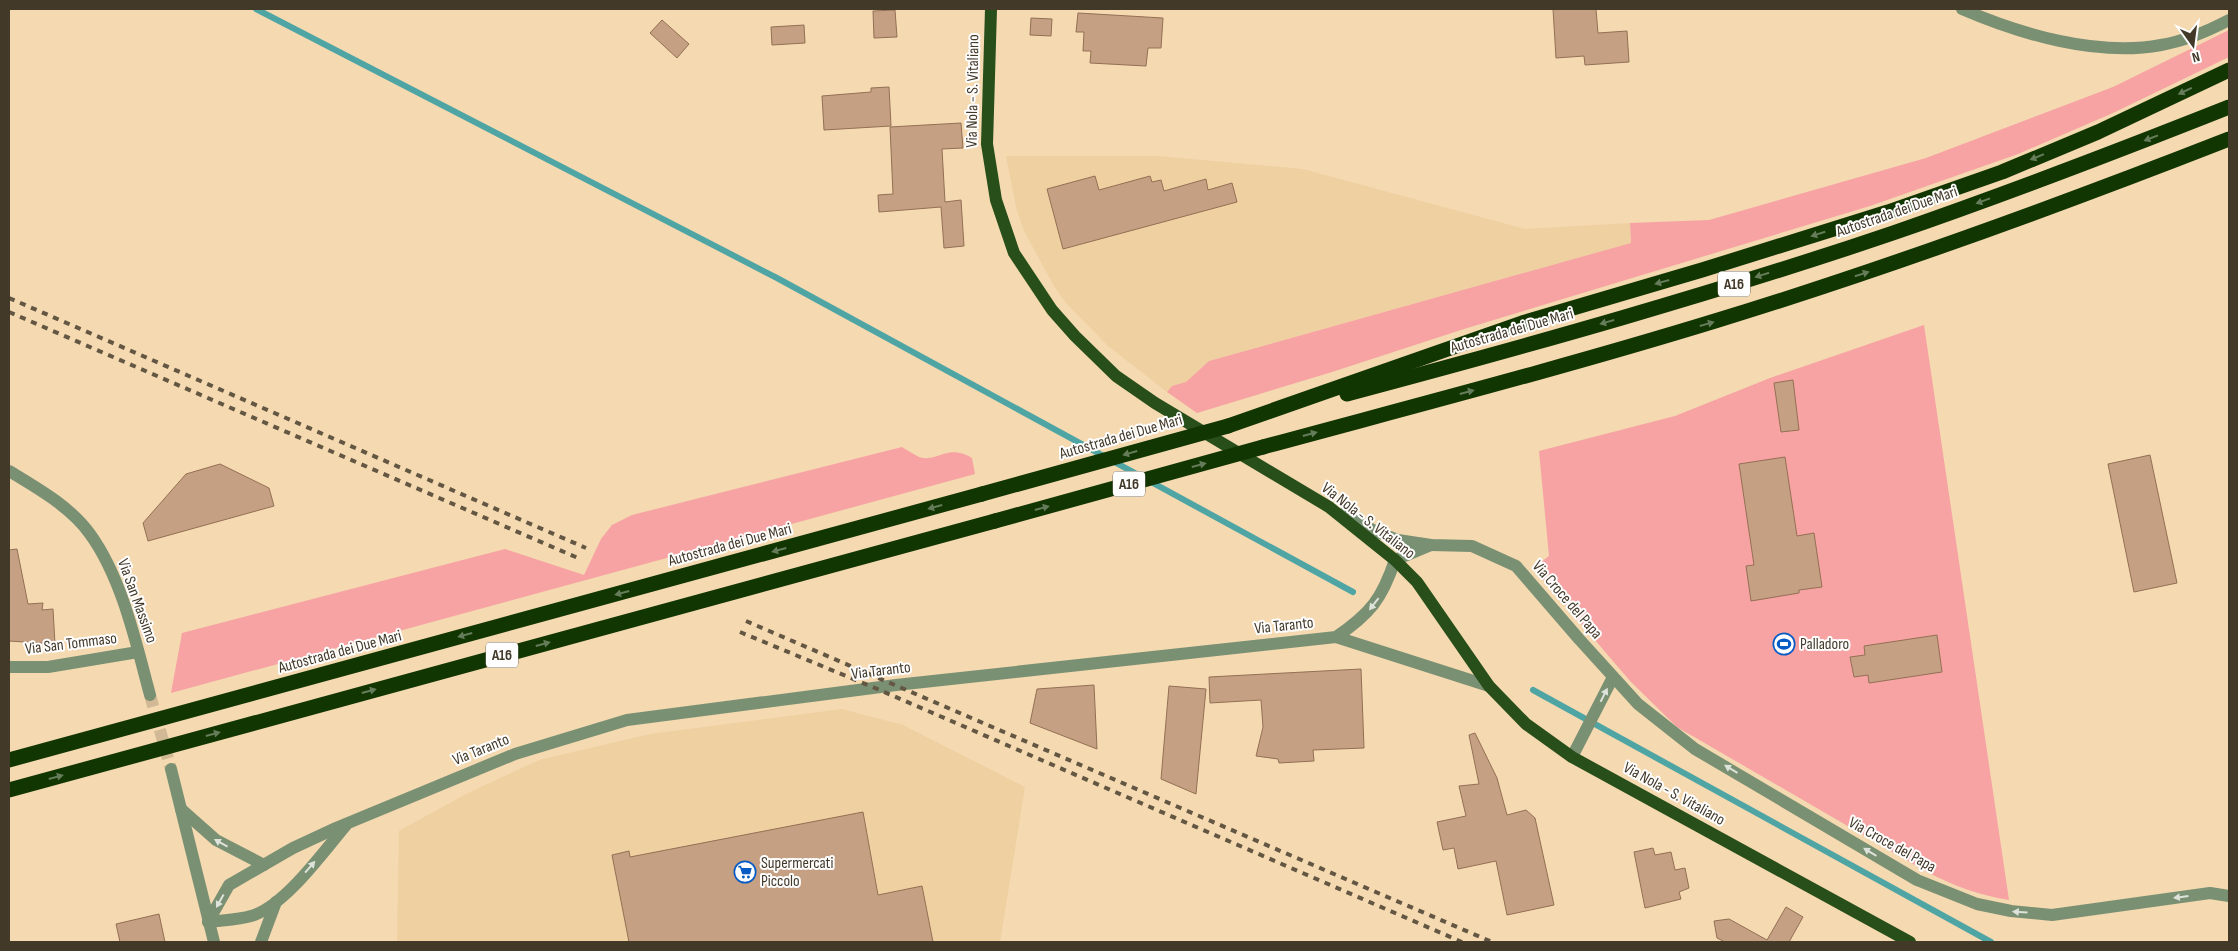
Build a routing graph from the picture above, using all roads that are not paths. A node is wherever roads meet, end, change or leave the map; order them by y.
1 (991, 9) edge
2 (1962, 9) edge
3 (2229, 20) edge
4 (2229, 70) edge
5 (2229, 107) edge
6 (2229, 139) edge
7 (1228, 426) junction
8 (9, 471) edge
9 (1328, 506) junction
10 (1431, 545) junction
11 (1395, 560) junction
12 (1336, 637) junction
13 (138, 652) junction
14 (9, 667) edge
15 (1613, 677) junction
16 (1489, 686) junction
17 (150, 695) tunnel mouth
18 (1572, 757) junction
19 (9, 760) edge
20 (171, 769) tunnel mouth
21 (9, 790) edge
22 (181, 809) junction
23 (348, 823) junction
24 (264, 865) junction
25 (2229, 896) edge
26 (276, 902) junction
27 (208, 922) junction
28 (214, 942) edge
29 (261, 942) edge
30 (1910, 942) edge

1 - 9 main road, Via Nola - S. Vitaliano
2 - 3 street
4 -> 7 highway
5 -> 7 highway, Autostrada dei Due Mari / A16
21 -> 6 highway, A16, bridge
7 -> 19 highway, Autostrada dei Due Mari / A16, bridge
8 - 13 street, Via San Massimo
9 - 10 street, Via Croce del Papa
9 - 11 main road, Via Nola - S. Vitaliano
10 - 11 street, Via Croce del Papa
10 - 15 street, Via Croce del Papa
11 -> 12 street, Via Taranto
11 - 16 main road, Via Nola - S. Vitaliano
12 - 16 street
12 - 23 street, Via Taranto
13 - 14 street, Via San Tommaso
13 - 17 street, Via San Massimo
18 -> 15 street
25 -> 15 street, Via Croce del Papa
16 - 18 main road, Via Nola - S. Vitaliano
18 - 30 main road, Via Nola - S. Vitaliano
20 - 22 street
24 -> 22 street
22 - 27 street
23 - 24 street, Via Taranto
26 -> 23 street, Via Taranto
24 -> 27 street, Via Taranto
26 - 27 street, Via Taranto
26 - 29 street, Via Taranto
27 - 28 street

